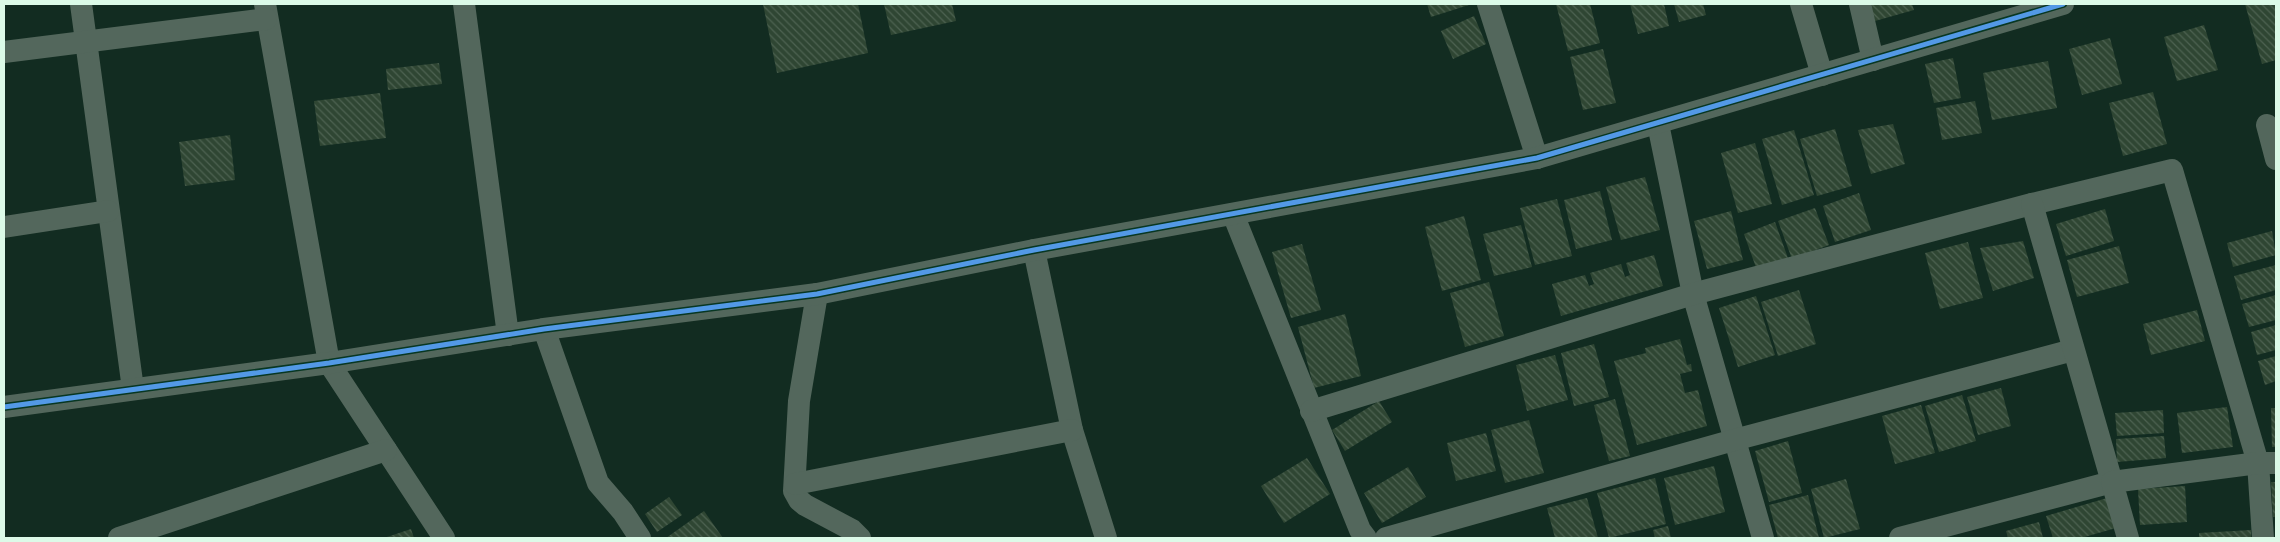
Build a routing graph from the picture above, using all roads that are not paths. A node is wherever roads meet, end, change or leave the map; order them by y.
1 (81, 4) edge
2 (464, 4) edge
3 (1488, 4) edge
4 (1800, 4) edge
5 (1860, 4) edge
6 (2063, 4) edge
7 (266, 11) edge
8 (84, 41) junction
9 (4, 52) edge
10 (1873, 60) junction
11 (1822, 75) junction
12 (1658, 124) junction
13 (2267, 125) dead end
14 (1537, 158) junction
15 (2276, 159) edge
16 (2032, 204) junction
17 (108, 211) junction
18 (1233, 214) junction
19 (4, 227) edge
20 (1034, 250) junction
21 (817, 294) junction
22 (1692, 294) junction
23 (544, 329) junction
24 (508, 335) junction
25 (2073, 350) junction
26 (329, 362) junction
27 (133, 389) junction
28 (4, 407) edge
29 (1311, 411) junction
30 (1072, 430) junction
31 (1734, 440) junction
32 (386, 450) junction
33 (2267, 463) edge
34 (2112, 482) junction
35 (795, 484) junction
36 (1358, 535) edge
37 (119, 538) edge
38 (444, 538) edge
39 (640, 538) edge
40 (860, 538) edge
41 (1106, 538) edge
42 (1386, 538) edge
43 (1762, 538) edge
44 (1900, 538) edge
45 (2128, 538) edge
46 (2263, 538) edge

1 - 8 street
2 - 24 street
3 - 14 street
4 - 11 street
5 - 10 street
6 - 10 street
7 - 8 street
7 - 26 street
8 - 9 street
8 - 17 street
10 - 11 street
11 - 12 street
12 - 14 street
12 - 22 street
13 - 15 street
14 - 18 street
16 - 22 street
16 - 25 street
16 - 33 street
17 - 19 street
17 - 27 street
18 - 20 street
18 - 29 street
20 - 21 street
20 - 30 street
21 - 23 street
21 - 35 street
22 - 29 street
22 - 31 street
23 - 24 street
23 - 39 street
24 - 26 street
25 - 31 street
25 - 34 street
26 - 27 street
26 - 32 street
27 - 28 street
29 - 36 street
30 - 35 street
30 - 41 street
31 - 42 street
31 - 43 street
32 - 37 street
32 - 38 street
33 - 34 street
33 - 46 street
34 - 44 street
34 - 45 street
35 - 40 street

